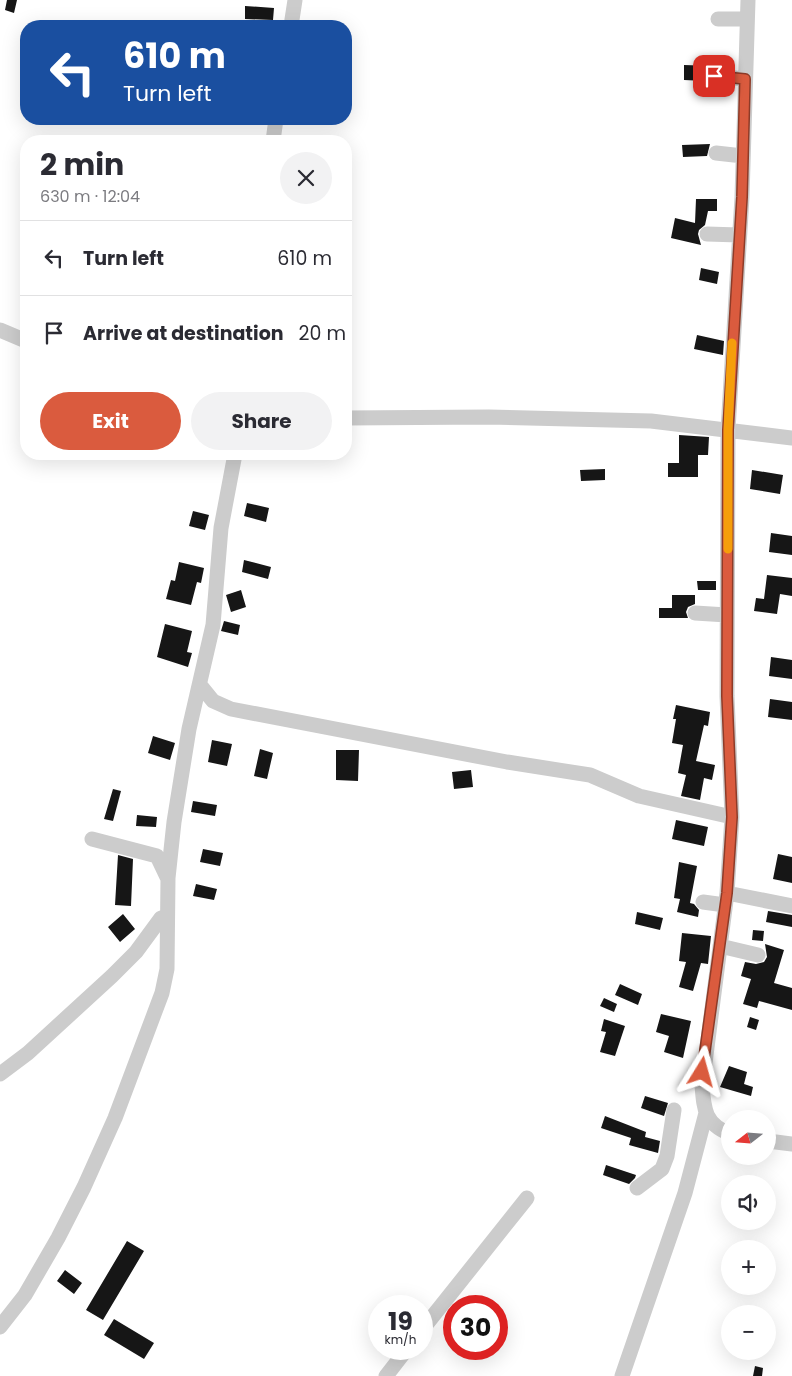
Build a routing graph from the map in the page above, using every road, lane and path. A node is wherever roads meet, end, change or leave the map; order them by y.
1 (295, 0) edge
2 (748, 0) edge
3 (718, 19) dead end
4 (747, 19) junction
5 (292, 20) edge
6 (714, 76) dead end
7 (745, 79) junction
8 (716, 153) dead end
9 (743, 156) junction
10 (706, 234) dead end
11 (739, 235) junction
12 (0, 330) edge
13 (20, 338) edge
14 (352, 418) edge
15 (728, 430) junction
16 (792, 438) edge
17 (234, 460) edge
18 (696, 613) dead end
19 (727, 615) junction
20 (200, 685) junction
21 (732, 817) junction
22 (92, 839) dead end
23 (168, 878) junction
24 (726, 899) junction
25 (703, 902) dead end
26 (792, 906) edge
27 (167, 916) junction
28 (720, 946) junction
29 (758, 955) dead end
30 (0, 1074) edge
31 (674, 1110) dead end
32 (706, 1113) junction
33 (721, 1130) edge
34 (776, 1142) edge
35 (792, 1144) edge
36 (667, 1156) junction
37 (690, 1170) junction
38 (637, 1188) dead end
39 (528, 1198) dead end
40 (433, 1316) edge
41 (0, 1327) edge
42 (398, 1360) edge
43 (386, 1376) edge
44 (622, 1376) edge

1 - 5 street
2 - 4 street
3 - 4 street
4 - 7 street
6 - 7 street
7 - 9 street
8 - 9 street
9 - 11 street
10 - 11 street
11 - 15 street
12 - 13 street
14 - 15 street
15 - 16 street
15 - 19 street
17 - 20 street
18 - 19 street
19 - 21 street
20 - 21 street
20 - 23 street
21 - 24 street
22 - 23 street
23 - 27 street
24 - 25 street
24 - 26 street
24 - 28 street
27 - 30 street
27 - 41 street
28 - 29 street
28 - 32 street
31 - 36 street
32 - 33 street
32 - 37 street
34 - 35 street
36 - 37 street
36 - 38 street
37 - 44 street
39 - 40 street
42 - 43 street

